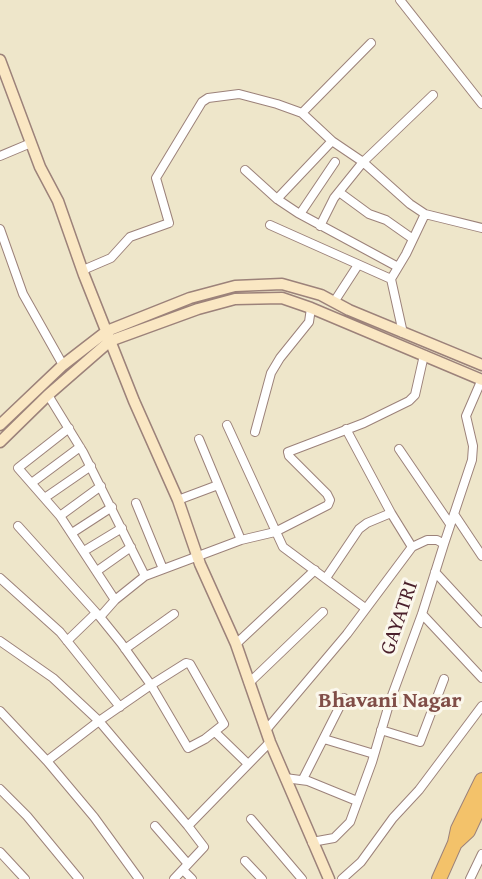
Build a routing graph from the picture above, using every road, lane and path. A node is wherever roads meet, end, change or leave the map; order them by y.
1 (400, 0) edge
2 (371, 43) dead end
3 (0, 60) edge
4 (433, 95) dead end
5 (482, 104) edge
6 (302, 113) junction
7 (332, 141) junction
8 (31, 142) junction
9 (0, 156) edge
10 (335, 162) dead end
11 (363, 162) junction
12 (245, 170) dead end
13 (339, 192) junction
14 (277, 199) junction
15 (300, 214) junction
16 (425, 214) junction
17 (270, 225) dead end
18 (320, 226) junction
19 (482, 228) edge
20 (0, 229) edge
21 (413, 239) junction
22 (358, 265) junction
23 (398, 267) junction
24 (83, 270) junction
25 (391, 279) junction
26 (334, 302) junction
27 (311, 308) junction
28 (404, 333) junction
29 (109, 336) junction
30 (424, 355) junction
31 (63, 365) junction
32 (482, 365) edge
33 (482, 380) edge
34 (48, 395) junction
35 (0, 425) edge
36 (227, 425) dead end
37 (69, 428) junction
38 (346, 429) junction
39 (255, 432) dead end
40 (199, 439) dead end
41 (0, 442) edge
42 (80, 447) junction
43 (399, 449) dead end
44 (91, 466) junction
45 (33, 482) junction
46 (218, 485) junction
47 (101, 486) junction
48 (46, 497) junction
49 (177, 500) junction
50 (136, 502) dead end
51 (112, 507) junction
52 (392, 513) junction
53 (454, 514) junction
54 (60, 516) junction
55 (450, 524) junction
56 (18, 526) dead end
57 (122, 528) junction
58 (275, 532) junction
59 (72, 533) junction
60 (241, 540) junction
61 (444, 544) junction
62 (131, 547) junction
63 (412, 547) junction
64 (84, 551) junction
65 (482, 555) edge
66 (197, 556) junction
67 (163, 569) junction
68 (315, 570) junction
69 (97, 571) junction
70 (435, 572) junction
71 (145, 576) junction
72 (0, 578) edge
73 (326, 578) junction
74 (115, 600) junction
75 (365, 608) junction
76 (323, 612) dead end
77 (174, 614) dead end
78 (422, 614) junction
79 (98, 615) junction
80 (482, 623) edge
81 (0, 641) edge
82 (67, 641) junction
83 (236, 644) junction
84 (125, 649) junction
85 (482, 678) edge
86 (444, 679) dead end
87 (249, 684) junction
88 (151, 685) junction
89 (344, 698) dead end
90 (482, 706) edge
91 (120, 707) junction
92 (0, 711) edge
93 (99, 721) junction
94 (266, 730) junction
95 (381, 730) junction
96 (215, 732) junction
97 (324, 739) junction
98 (270, 742) junction
99 (374, 754) junction
100 (47, 761) junction
101 (248, 764) junction
102 (285, 778) junction
103 (303, 779) junction
104 (482, 780) edge
105 (0, 789) edge
106 (357, 801) junction
107 (482, 801) edge
108 (251, 819) dead end
109 (155, 826) dead end
110 (188, 826) junction
111 (312, 842) junction
112 (455, 843) junction
113 (0, 852) edge
114 (482, 854) edge
115 (245, 861) dead end
116 (186, 867) junction
117 (25, 879) edge
118 (79, 879) edge
119 (139, 879) edge
120 (174, 879) edge
121 (192, 879) edge
122 (262, 879) edge
123 (302, 879) edge
124 (329, 879) edge
125 (342, 879) edge
126 (439, 879) edge
127 (470, 879) edge

1 - 5 street
2 - 6 street
3 - 8 street
4 - 11 street
6 - 7 street
6 - 24 street
7 - 11 street
7 - 14 street
8 - 9 street
8 - 24 street
10 - 15 street
11 - 13 street
11 - 16 street
12 - 14 street
13 - 18 street
13 - 21 street
14 - 15 street
15 - 18 street
16 - 19 street
16 - 21 street
17 - 22 street
18 - 23 street
20 - 31 street
21 - 23 street
22 - 25 street
22 - 26 street
23 - 25 street
24 - 29 street
25 - 28 street
26 - 28 street
26 - 29 street
27 - 29 street
27 - 30 street
27 - 39 street
28 - 32 street
29 - 31 street
29 - 34 street
29 - 49 street
30 - 33 street
30 - 38 street
31 - 35 street
33 - 53 street, GAYATRI
34 - 37 street
34 - 41 street
36 - 58 street
37 - 42 street
37 - 45 street
38 - 52 street
38 - 58 street
40 - 46 street
42 - 44 street
42 - 45 street
43 - 55 street
44 - 47 street
44 - 48 street
45 - 48 street
46 - 49 street
46 - 60 street
47 - 51 street
47 - 54 street
48 - 54 street
49 - 66 street
50 - 67 street
51 - 57 street
51 - 59 street
52 - 63 street
52 - 73 street
53 - 55 street, GAYATRI
53 - 65 street
54 - 59 street
55 - 61 street, GAYATRI
56 - 79 street
57 - 62 street
57 - 64 street
58 - 60 street
58 - 68 street
59 - 64 street
60 - 66 street
61 - 63 street
61 - 70 street, GAYATRI
62 - 69 street
62 - 71 street
63 - 75 street
64 - 69 street
66 - 67 street
66 - 83 street
67 - 71 street
68 - 73 street
68 - 83 street
69 - 74 street
70 - 78 street, GAYATRI
70 - 80 street
71 - 74 street
72 - 82 street
73 - 75 street
74 - 79 street
75 - 94 street
76 - 87 street
77 - 84 street
78 - 85 street
78 - 95 street, GAYATRI
79 - 82 street
79 - 84 street
81 - 93 street
82 - 91 street
83 - 87 street
84 - 88 street
86 - 95 street
87 - 94 street
88 - 91 street
88 - 96 street
88 - 96 street
89 - 97 street
90 - 125 street
91 - 93 street
92 - 100 street
93 - 100 street
93 - 110 street
94 - 98 street
95 - 99 street, GAYATRI
96 - 101 street
97 - 99 street
97 - 103 street
98 - 101 street
98 - 102 street
99 - 106 street, GAYATRI
100 - 119 street
101 - 110 street
102 - 103 street
102 - 111 street
103 - 106 street
104 - 112 highway
105 - 118 street
106 - 111 street, GAYATRI
107 - 112 highway
108 - 123 street
109 - 116 street
110 - 116 street
111 - 124 street
112 - 126 highway
113 - 117 street
114 - 127 street
115 - 122 street
116 - 120 street
116 - 121 street

